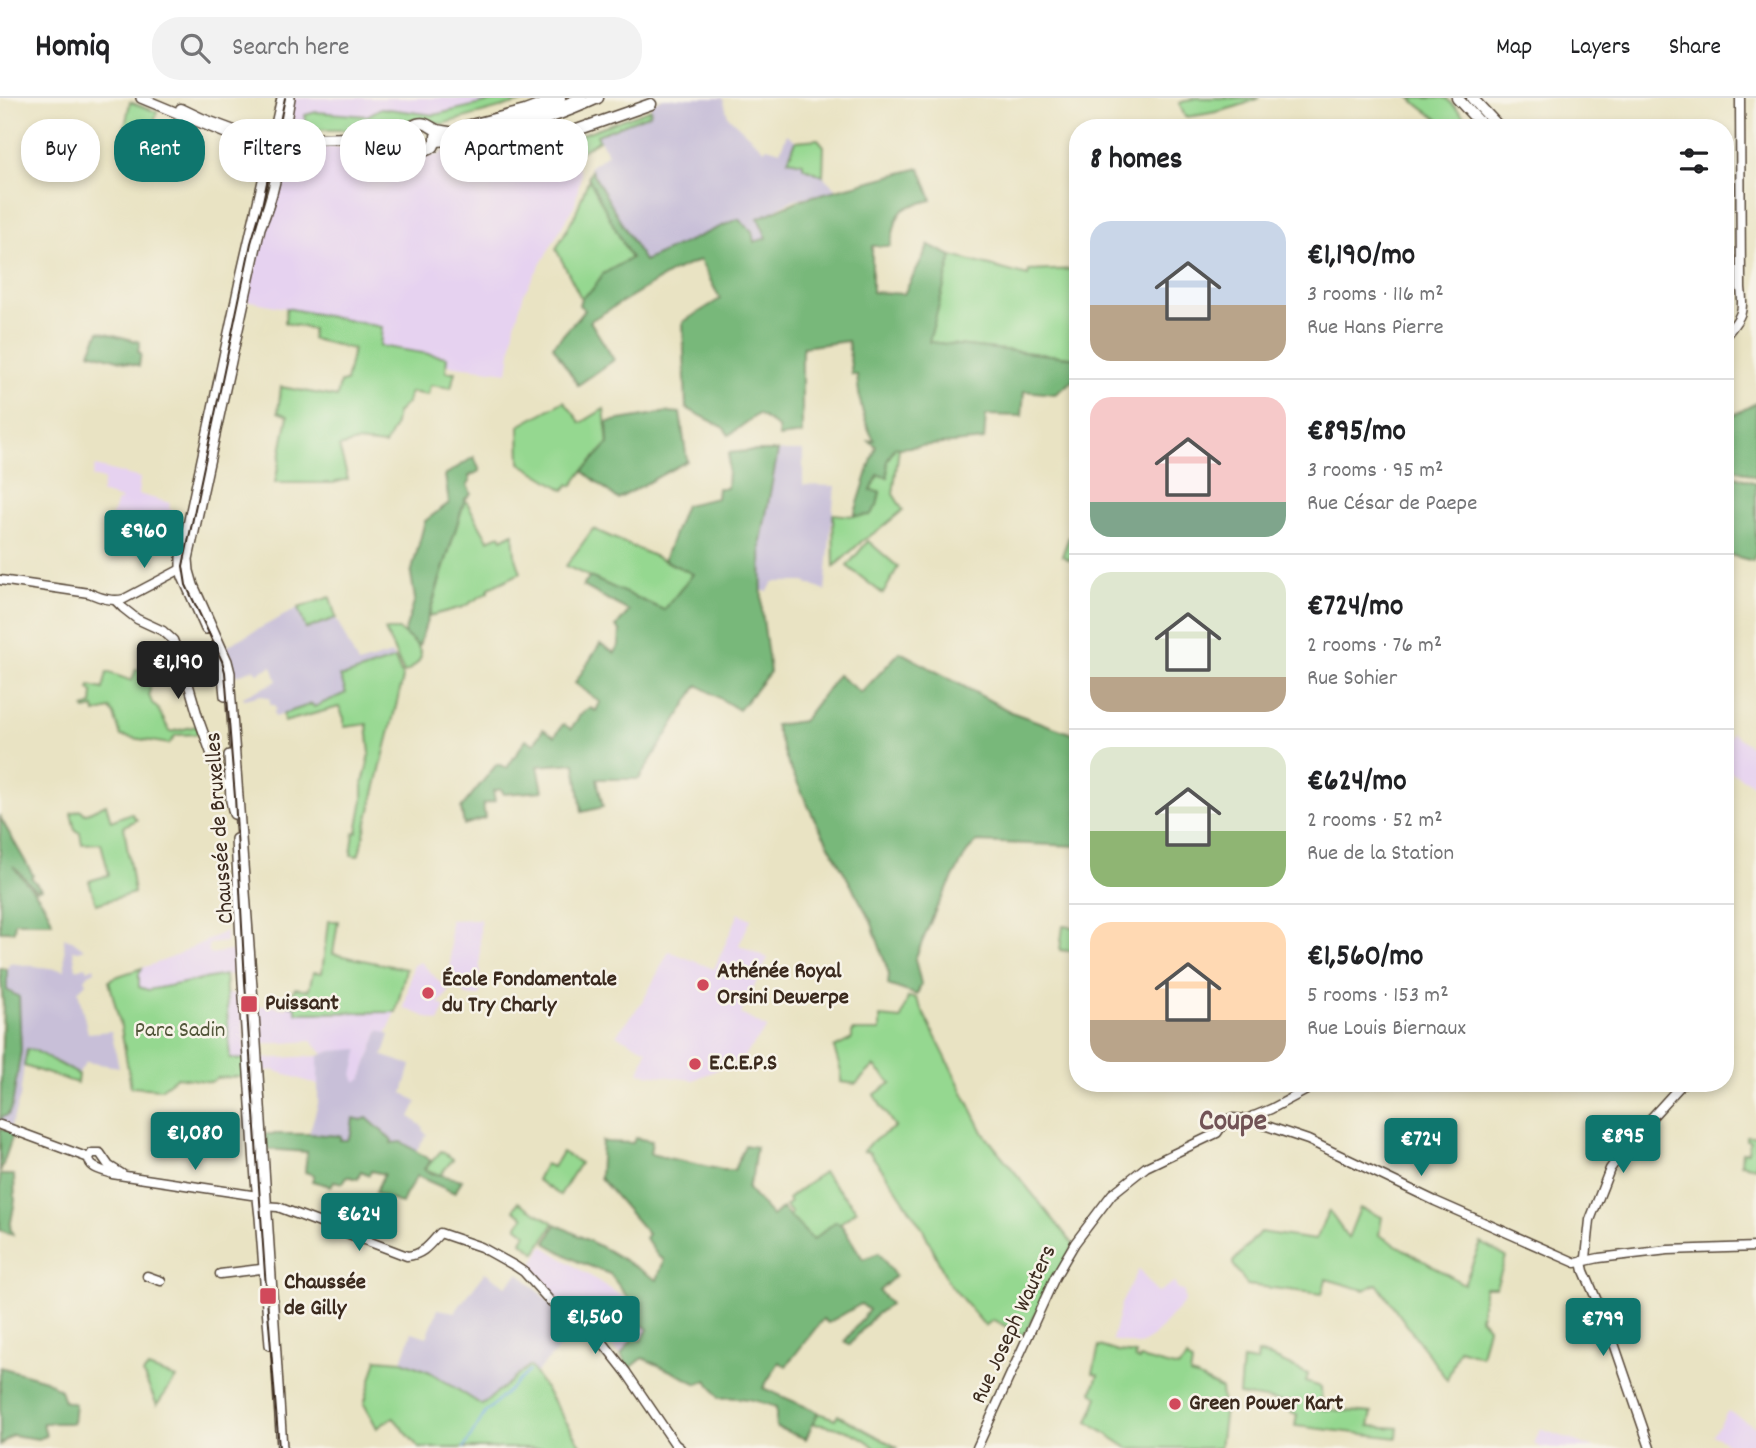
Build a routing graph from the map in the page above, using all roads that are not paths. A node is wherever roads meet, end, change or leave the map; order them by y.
1 (141, 98) edge
2 (282, 98) edge
3 (290, 98) edge
4 (561, 98) edge
5 (598, 98) edge
6 (1455, 98) edge
7 (1472, 98) edge
8 (1740, 98) edge
9 (578, 99) edge
10 (651, 101) edge
11 (180, 111) junction
12 (280, 119) edge
13 (283, 119) edge
14 (499, 119) edge
15 (522, 119) edge
16 (545, 119) edge
17 (1476, 119) edge
18 (1492, 119) edge
19 (219, 123) edge
20 (426, 124) edge
21 (219, 125) edge
22 (588, 126) edge
23 (219, 129) edge
24 (435, 135) junction
25 (440, 135) edge
26 (426, 151) edge
27 (267, 182) edge
28 (273, 182) edge
29 (1734, 325) edge
30 (181, 569) junction
31 (0, 580) edge
32 (117, 601) junction
33 (234, 785) junction
34 (1302, 1092) edge
35 (1675, 1092) edge
36 (1257, 1114) junction
37 (0, 1125) edge
38 (258, 1134) junction
39 (258, 1151) junction
40 (89, 1158) junction
41 (104, 1158) junction
42 (97, 1168) junction
43 (129, 1176) junction
44 (258, 1196) junction
45 (262, 1206) junction
46 (1756, 1247) edge
47 (1582, 1262) junction
48 (267, 1268) junction
49 (220, 1274) dead end
50 (147, 1276) dead end
51 (161, 1281) dead end
52 (276, 1448) edge
53 (282, 1448) edge
54 (680, 1448) edge
55 (978, 1448) edge
56 (1650, 1448) edge

1 - 11 main road
2 - 12 main road, Chaussée de Bruxelles
3 - 13 main road, Chaussée de Bruxelles
4 - 14 highway
5 - 16 highway
6 - 17 highway
7 - 18 highway
8 - 29 street
9 - 15 highway
10 - 22 highway
11 - 19 main road
11 - 21 highway
11 - 23 main road
20 - 24 highway
24 - 25 highway
24 - 26 highway
27 - 30 main road, Chaussée de Bruxelles
28 - 38 main road, Chaussée de Bruxelles
30 - 32 street
30 - 33 main road, Chaussée de Bruxelles
31 - 32 street
32 - 33 street
33 - 38 main road, Chaussée de Bruxelles
34 - 36 street, Rue Joseph Wauters
35 - 47 street
36 - 47 street
36 - 55 street, Rue Joseph Wauters
37 - 40 street
38 - 39 main road, Chaussée de Bruxelles
39 - 44 main road, Chaussée de Bruxelles
39 - 45 main road, Chaussée de Bruxelles
40 - 41 street
40 - 42 street
41 - 42 street
41 - 43 street
42 - 43 street
43 - 44 street
44 - 45 main road, Chaussée de Bruxelles
45 - 48 main road, Chaussée de Bruxelles
45 - 54 street
46 - 47 street
47 - 56 street
48 - 49 street
48 - 52 main road, Chaussée de Bruxelles
48 - 53 main road, Chaussée de Bruxelles
50 - 51 street

